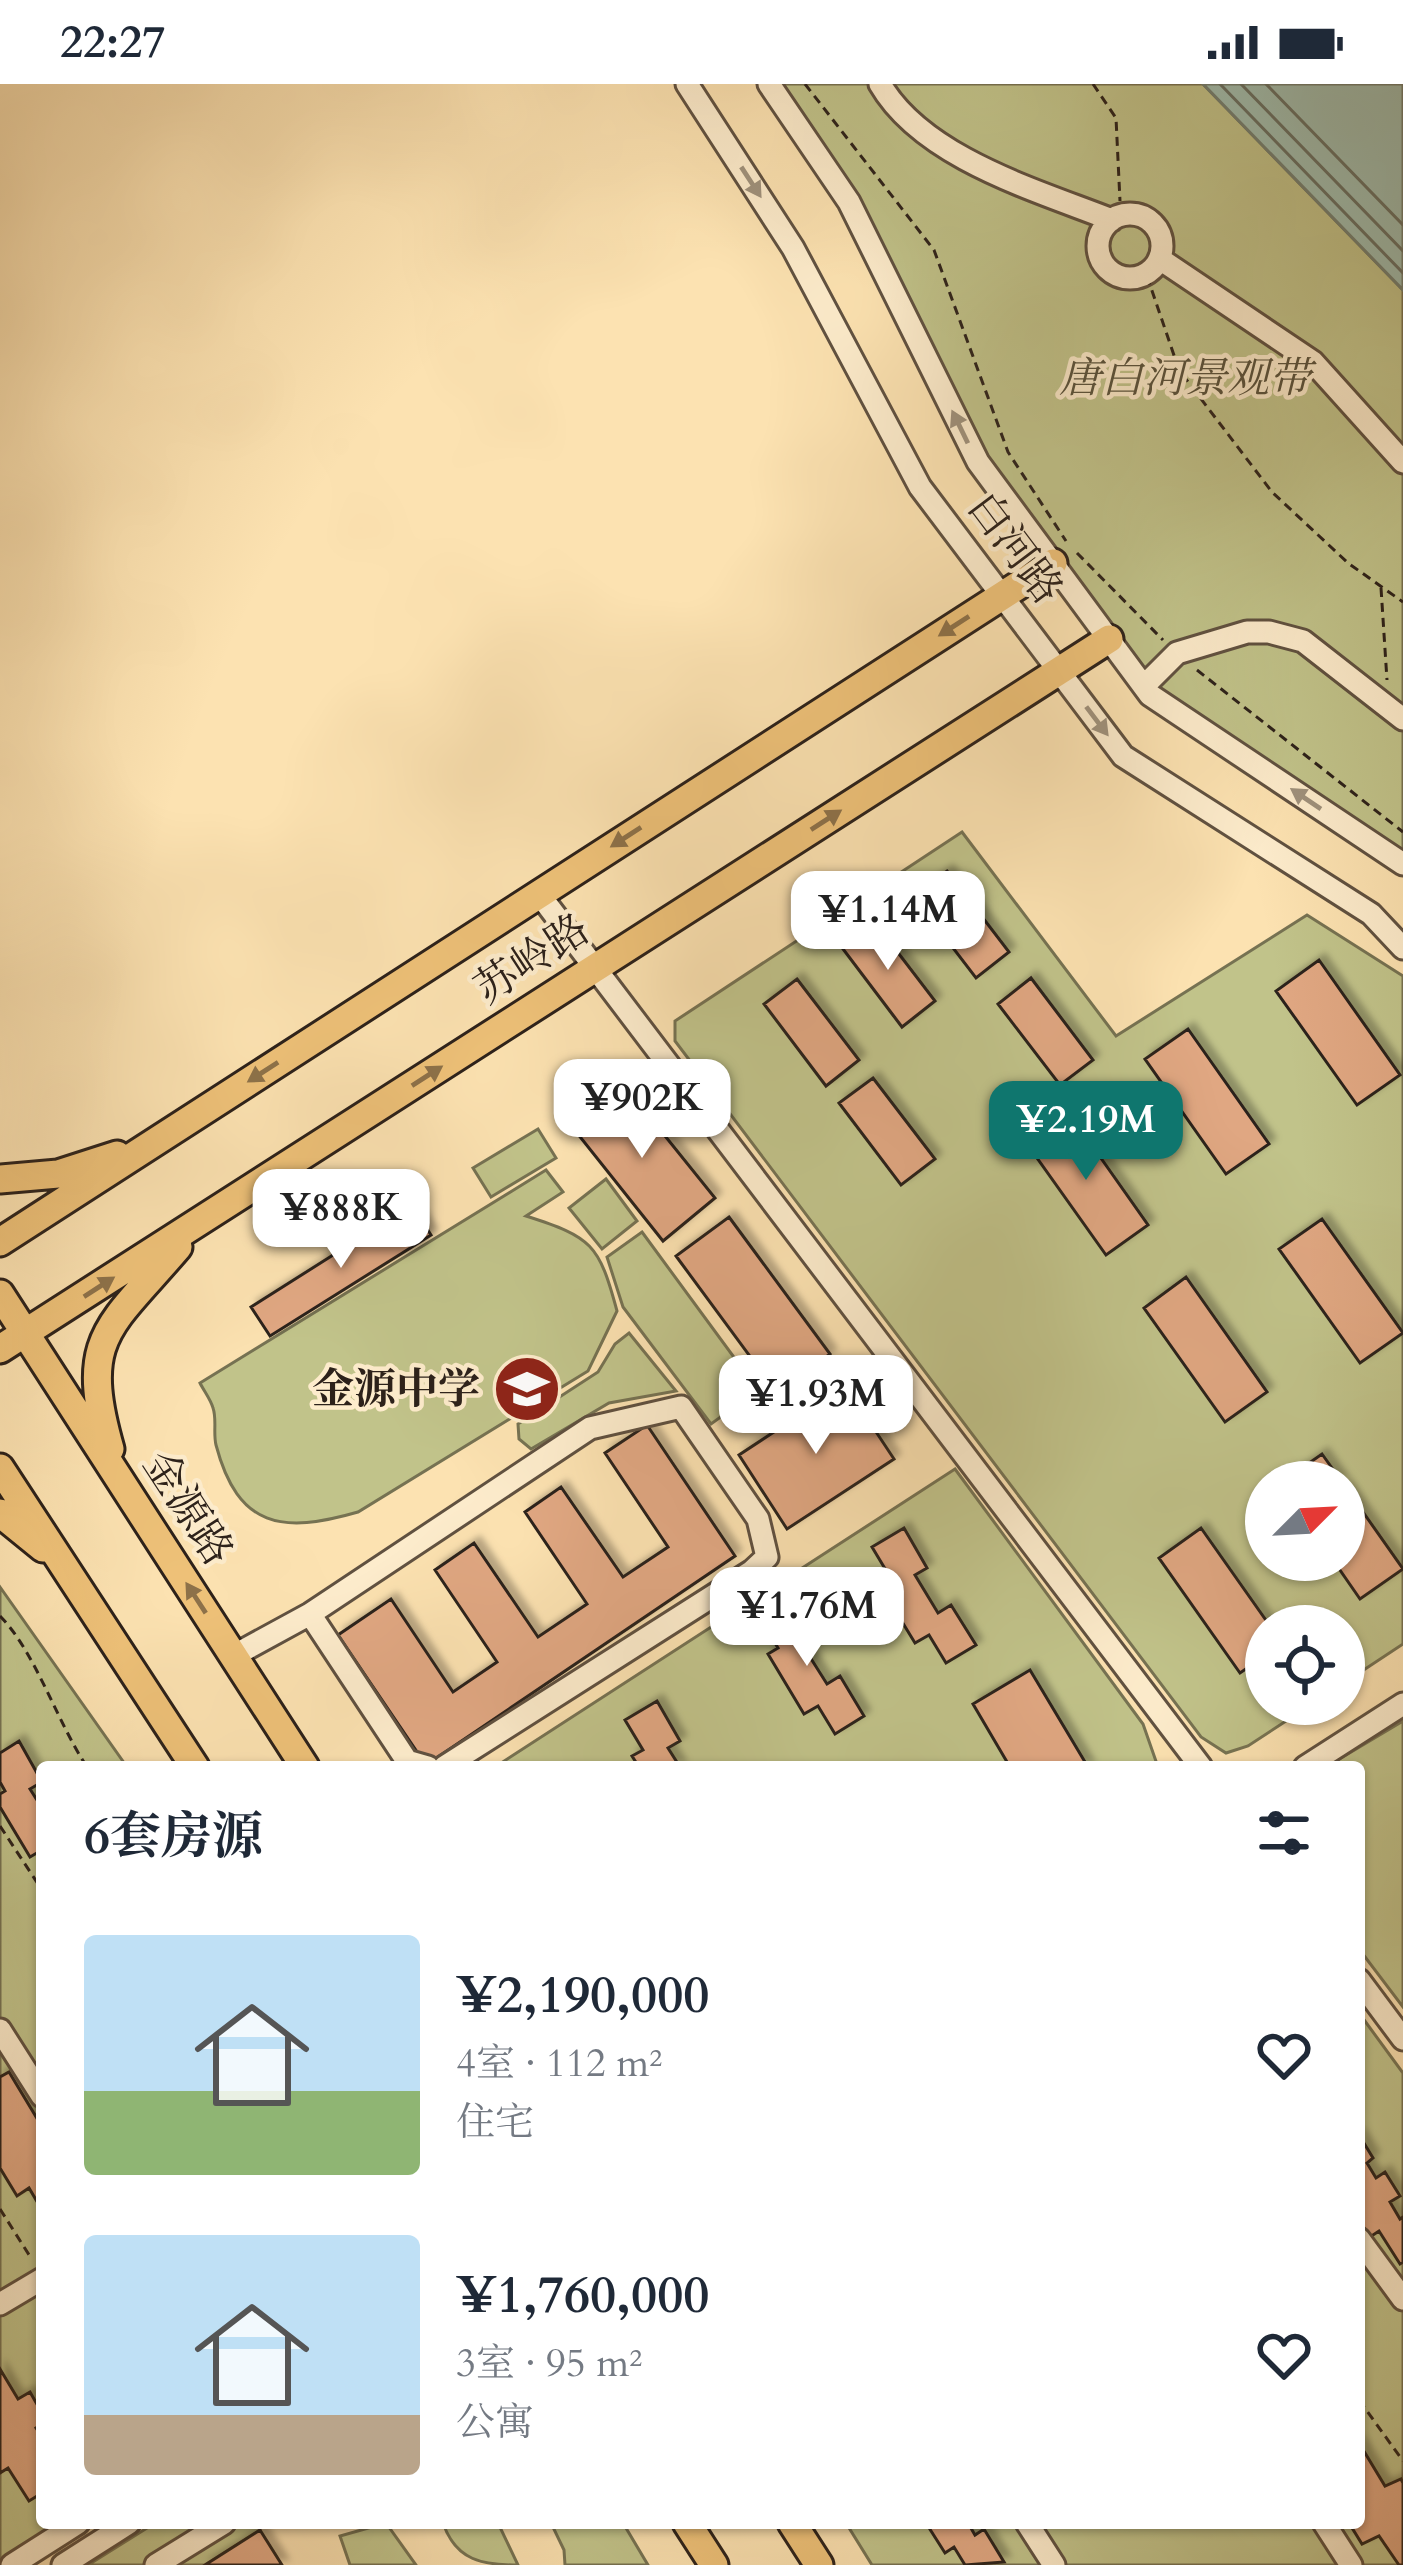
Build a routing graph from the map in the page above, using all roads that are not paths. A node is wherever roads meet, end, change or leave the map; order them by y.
1 (687, 84) edge
2 (880, 84) edge
3 (775, 88) edge
4 (1116, 217) junction
5 (1153, 267) junction
6 (1403, 462) edge
7 (1052, 563) junction
8 (1002, 595) junction
9 (1108, 639) junction
10 (1059, 671) junction
11 (1144, 686) junction
12 (1396, 713) edge
13 (1403, 864) edge
14 (539, 894) junction
15 (1403, 948) edge
16 (594, 969) junction
17 (150, 1145) junction
18 (0, 1179) edge
19 (200, 1222) junction
20 (0, 1241) edge
21 (0, 1294) edge
22 (27, 1334) junction
23 (0, 1349) edge
24 (0, 1468) edge
25 (130, 1497) junction
26 (0, 1513) edge
27 (63, 1565) junction
28 (310, 1614) junction
29 (233, 1656) junction
30 (1403, 1704) edge
31 (191, 1761) edge
32 (300, 1761) edge
33 (407, 1761) edge
34 (453, 1761) edge
35 (1196, 1761) edge
36 (1314, 1761) edge
37 (1365, 1988) edge
38 (0, 2030) edge
39 (1403, 2039) edge
40 (36, 2087) edge
41 (1365, 2247) edge
42 (36, 2270) edge
43 (1403, 2299) edge
44 (0, 2304) edge
45 (69, 2529) edge
46 (120, 2529) edge
47 (214, 2529) edge
48 (691, 2529) edge
49 (796, 2529) edge
50 (1032, 2529) edge
51 (1328, 2529) edge
52 (12, 2565) edge
53 (63, 2565) edge
54 (156, 2565) edge
55 (714, 2565) edge
56 (819, 2565) edge
57 (1054, 2565) edge
58 (1351, 2565) edge

1 -> 8 street, 白河路
2 - 4 street
7 -> 3 street, 白河路
4 - 5 street
4 - 5 street
5 - 6 street
7 - 8 main road, 苏岭路
7 - 9 street, 白河路
8 - 10 street, 白河路
8 -> 14 main road, 苏岭路
9 - 10 main road, 苏岭路
9 - 11 street, 白河路
10 -> 15 street, 白河路
16 -> 10 main road, 苏岭路
11 - 12 street
13 -> 11 street, 白河路
14 - 16 street
14 -> 17 main road, 苏岭路
19 -> 16 main road, 苏岭路
16 - 35 street
17 - 18 main road
17 - 20 main road, 苏岭路
22 -> 19 main road, 苏岭路
19 - 25 main road
21 - 22 main road, 金源路
22 - 23 main road, 苏岭路
22 - 25 main road, 金源路
24 - 27 main road
29 -> 25 main road, 金源路
26 - 27 main road
27 - 31 main road
28 - 29 street
28 - 33 street
28 - 34 street
29 - 32 main road, 金源路
30 - 36 street
37 - 39 street
38 - 40 street
41 - 43 street
42 - 44 street
45 - 52 street
46 - 53 street
47 - 54 street
48 - 55 main road
49 - 56 main road
50 - 57 street
51 - 58 street

